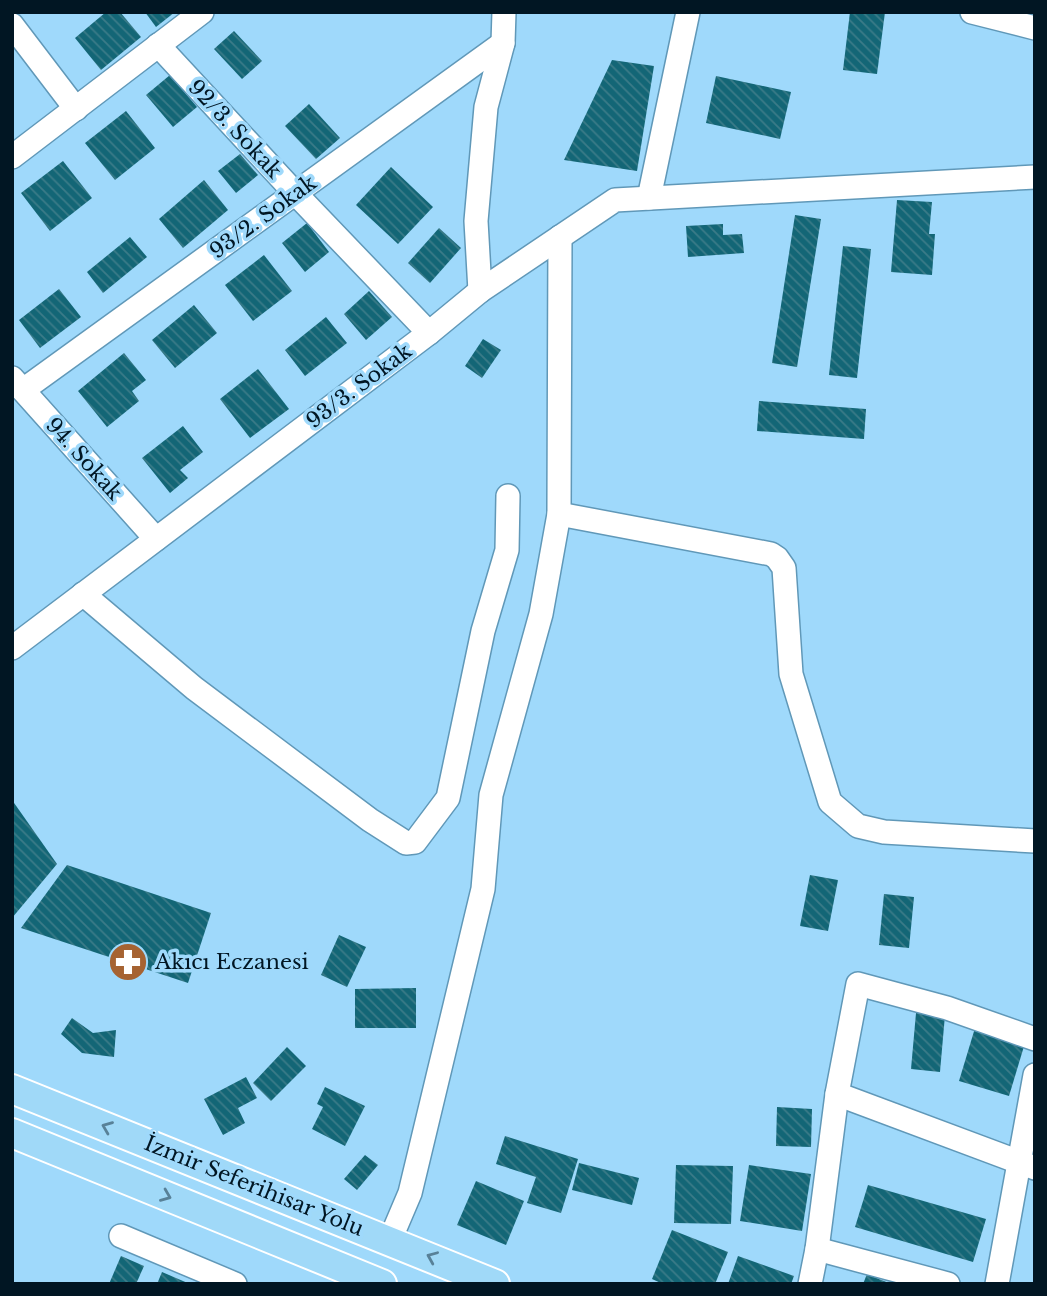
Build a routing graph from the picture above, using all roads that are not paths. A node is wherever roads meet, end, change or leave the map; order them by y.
1 (202, 12) edge
2 (505, 12) edge
3 (688, 12) edge
4 (972, 12) edge
5 (12, 25) edge
6 (1035, 28) edge
7 (503, 43) junction
8 (158, 45) junction
9 (76, 109) junction
10 (12, 157) edge
11 (1035, 177) edge
12 (295, 193) junction
13 (649, 198) junction
14 (559, 237) junction
15 (480, 291) junction
16 (429, 333) junction
17 (18, 384) edge
18 (508, 496) dead end
19 (559, 514) junction
20 (156, 539) junction
21 (83, 594) junction
22 (12, 648) edge
23 (1035, 841) edge
24 (1035, 1039) edge
25 (1035, 1074) edge
26 (12, 1089) edge
27 (837, 1094) junction
28 (12, 1133) edge
29 (1027, 1165) edge
30 (121, 1236) dead end
31 (390, 1240) junction
32 (817, 1250) junction
33 (234, 1284) edge
34 (382, 1284) edge
35 (495, 1284) edge
36 (810, 1284) edge
37 (948, 1284) edge
38 (997, 1284) edge

1 - 8 street
2 - 7 street
3 - 13 street
4 - 6 street
5 - 9 street
7 - 12 street, 93/2. Sokak
7 - 15 street
8 - 9 street
8 - 12 street, 92/3. Sokak
9 - 10 street
11 - 13 street, 93/3. Sokak
12 - 16 street, 92/3. Sokak
12 - 17 street, 93/2. Sokak
13 - 14 street, 93/3. Sokak
14 - 15 street, 93/3. Sokak
14 - 19 street
15 - 16 street, 93/3. Sokak
16 - 20 street, 93/3. Sokak
17 - 20 street, 94. Sokak
18 - 21 street
19 - 23 street
19 - 31 street
20 - 21 street, 93/3. Sokak
21 - 22 street, 93/3. Sokak
24 - 27 street
25 - 29 street
31 -> 26 main road, İzmir Seferihisar Yolu
27 - 29 street
27 - 32 street
28 -> 34 main road, İzmir Seferihisar Yolu
29 - 38 street
30 - 33 street
35 -> 31 main road, İzmir Seferihisar Yolu
32 - 36 street
32 - 37 street

